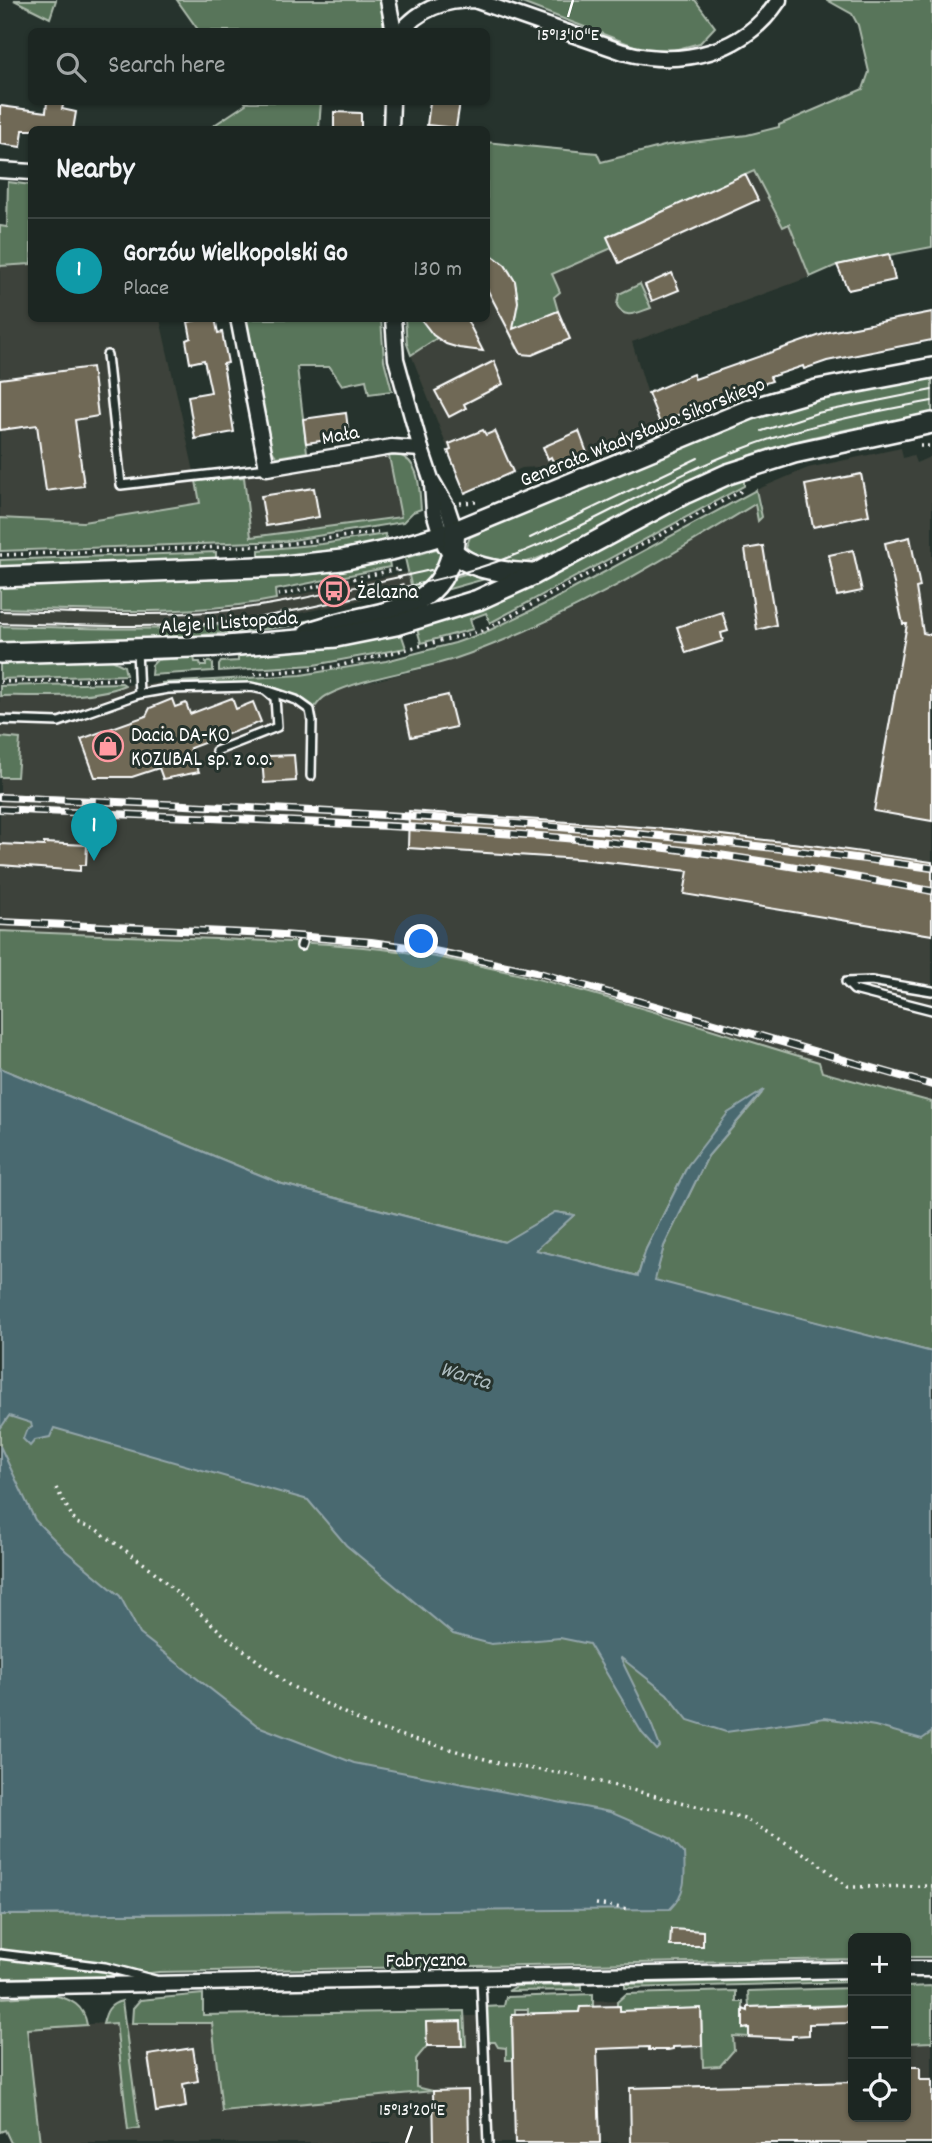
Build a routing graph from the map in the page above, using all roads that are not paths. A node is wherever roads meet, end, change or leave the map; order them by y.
1 (388, 0) edge
2 (779, 0) edge
3 (393, 28) edge
4 (405, 28) edge
5 (392, 105) edge
6 (391, 126) edge
7 (0, 170) edge
8 (28, 172) edge
9 (240, 322) edge
10 (393, 322) edge
11 (107, 355) dead end
12 (932, 368) edge
13 (932, 423) edge
14 (421, 449) junction
15 (267, 468) junction
16 (431, 479) junction
17 (448, 533) junction
18 (453, 555) junction
19 (535, 574) junction
20 (0, 577) edge
21 (295, 639) junction
22 (137, 649) junction
23 (0, 653) edge
24 (265, 690) junction
25 (139, 694) junction
26 (0, 720) edge
27 (216, 751) dead end
28 (311, 776) dead end
29 (932, 991) edge
30 (932, 1010) edge
31 (0, 1954) edge
32 (911, 1969) edge
33 (932, 1969) edge
34 (848, 1970) edge
35 (481, 1979) junction
36 (169, 1984) junction
37 (0, 1987) edge
38 (488, 2143) edge

1 - 3 street
2 - 4 street
5 - 6 street
7 - 8 street
9 - 15 street
10 - 14 street
11 - 15 lane
12 - 17 main road, Generała Władysława Sikorskiego
13 - 19 main road
14 - 15 street, Mała
14 - 16 street
16 - 17 street
16 - 17 street
17 - 18 main road
17 - 20 main road
18 - 19 main road
18 - 21 main road
19 - 21 main road, Aleje 11 Listopada
21 - 22 main road, Aleje 11 Listopada
22 - 23 main road, Aleje 11 Listopada
22 - 25 lane
24 - 25 lane
24 - 27 lane
24 - 28 lane
25 - 26 lane
29 - 30 lane
31 - 36 lane
32 - 33 street
34 - 35 street, Fabryczna
35 - 36 street, Fabryczna
35 - 38 lane
36 - 37 street, Fabryczna

